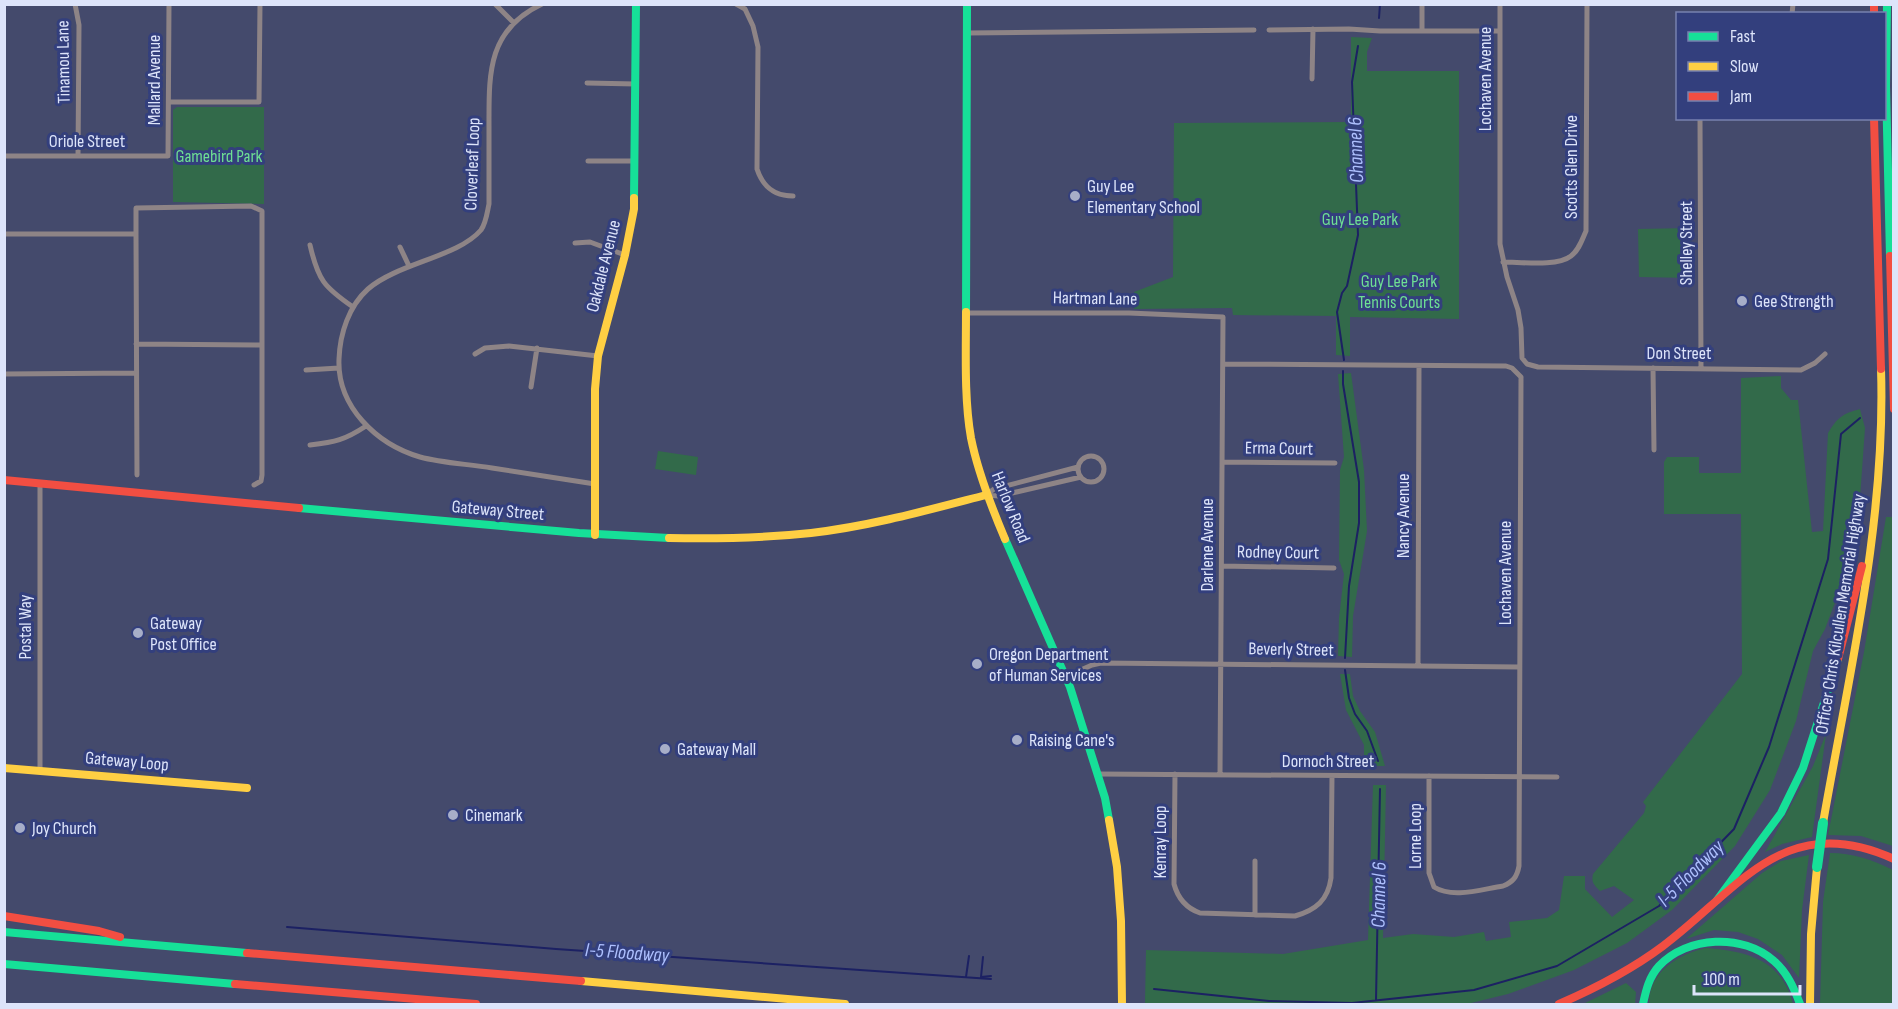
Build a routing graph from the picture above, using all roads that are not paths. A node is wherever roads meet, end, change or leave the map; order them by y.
1 (75, 4) edge
2 (169, 4) edge
3 (260, 4) edge
4 (495, 4) edge
5 (542, 4) edge
6 (636, 4) edge
7 (736, 4) edge
8 (967, 4) edge
9 (1422, 4) edge
10 (1500, 4) edge
11 (1587, 4) edge
12 (1887, 4) edge
13 (514, 23) junction
14 (1313, 29) junction
15 (1254, 30) dead end
16 (1269, 30) dead end
17 (1422, 31) junction
18 (1500, 31) junction
19 (967, 33) junction
20 (1312, 79) dead end
21 (587, 83) dead end
22 (636, 84) junction
23 (170, 102) junction
24 (1700, 120) edge
25 (1874, 120) edge
26 (4, 156) edge
27 (78, 156) junction
28 (168, 156) joint
29 (588, 161) dead end
30 (635, 161) junction
31 (793, 196) dead end
32 (4, 234) edge
33 (136, 234) junction
34 (574, 243) dead end
35 (310, 245) dead end
36 (400, 247) dead end
37 (625, 255) junction
38 (1503, 262) junction
39 (409, 266) junction
40 (353, 307) junction
41 (966, 313) junction
42 (1223, 317) joint
43 (136, 344) junction
44 (262, 345) junction
45 (537, 348) junction
46 (475, 354) dead end
47 (1825, 354) dead end
48 (598, 356) junction
49 (1223, 364) junction
50 (1527, 364) joint
51 (1419, 366) junction
52 (339, 368) junction
53 (1653, 368) junction
54 (1701, 368) junction
55 (306, 370) dead end
56 (136, 373) junction
57 (4, 374) edge
58 (531, 387) dead end
59 (1893, 409) edge
60 (366, 426) junction
61 (310, 445) dead end
62 (1654, 450) dead end
63 (1223, 462) junction
64 (1335, 464) dead end
65 (1078, 467) junction
66 (136, 475) dead end
67 (1081, 477) junction
68 (4, 480) edge
69 (40, 483) junction
70 (595, 484) junction
71 (254, 485) dead end
72 (986, 495) junction
73 (1876, 498) junction
74 (595, 535) junction
75 (1222, 566) junction
76 (1334, 568) dead end
77 (1221, 663) junction
78 (1418, 665) junction
79 (1520, 667) junction
80 (1065, 677) junction
81 (4, 768) edge
82 (40, 770) junction
83 (1098, 774) junction
84 (1175, 774) junction
85 (1220, 774) junction
86 (1332, 776) junction
87 (1429, 776) junction
88 (1520, 776) junction
89 (1557, 777) dead end
90 (247, 788) dead end
91 (1893, 858) edge
92 (1255, 861) dead end
93 (1717, 900) junction
94 (1255, 915) junction
95 (4, 916) edge
96 (4, 932) edge
97 (153, 945) junction
98 (4, 964) edge
99 (476, 1005) edge
100 (845, 1005) edge
101 (1122, 1005) edge
102 (1559, 1005) edge
103 (1643, 1005) edge
104 (1800, 1005) edge
105 (1810, 1005) edge

1 - 27 street, Tinamou Lane
2 - 23 street, Mallard Avenue
3 - 23 street
4 - 13 street
5 - 13 street, Cloverleaf Loop
6 - 22 main road, Oakdale Avenue
7 - 31 street
8 - 19 main road, Harlow Road
9 - 17 street
10 - 18 street, Lochaven Avenue
11 - 38 street, Scotts Glen Drive
12 - 59 main road
13 - 39 street, Cloverleaf Loop
14 - 16 street
14 - 17 street
14 - 20 street
15 - 19 street
17 - 18 street
18 - 38 street, Lochaven Avenue
19 - 41 main road, Harlow Road
21 - 22 street
22 - 30 main road, Oakdale Avenue
23 - 28 street, Mallard Avenue
24 - 54 street, Shelley Street
25 - 73 main road, Officer Chris Kilcullen Memorial Highway
26 - 27 street, Oriole Street
27 - 28 street, Oriole Street
29 - 30 street
30 - 37 main road, Oakdale Avenue
32 - 33 street
33 - 43 street
33 - 44 street
34 - 37 street
35 - 40 street
36 - 39 street
37 - 48 main road, Oakdale Avenue
38 - 50 street, Lochaven Avenue
39 - 40 street, Cloverleaf Loop
40 - 52 street, Cloverleaf Loop
41 - 42 street, Hartman Lane
41 - 72 main road, Harlow Road
42 - 49 street, Darlene Avenue
43 - 44 street
43 - 56 street
44 - 71 street
45 - 46 street
45 - 48 street
45 - 58 street
47 - 54 street, Don Street
48 - 70 main road, Oakdale Avenue
49 - 51 street
49 - 63 street, Darlene Avenue
50 - 53 street, Don Street
51 - 78 street, Nancy Avenue
51 - 79 street, Lochaven Avenue
52 - 55 street
52 - 60 street, Cloverleaf Loop
53 - 54 street, Don Street
53 - 62 street
56 - 57 street
56 - 66 street
60 - 61 street
60 - 70 street, Cloverleaf Loop
63 - 64 street, Erma Court
63 - 75 street, Darlene Avenue
65 - 67 street
65 - 67 street
65 - 72 street, Gateway Street
67 - 72 street, Gateway Street
68 - 69 main road, Gateway Street
69 - 74 main road, Gateway Street
69 - 82 street, Postal Way
70 - 74 main road, Oakdale Avenue
72 - 74 main road, Gateway Street
72 - 80 main road, Harlow Road
73 - 93 main road
73 - 105 main road, Officer Chris Kilcullen Memorial Highway, bridge
75 - 76 street, Rodney Court
75 - 77 street, Darlene Avenue
77 - 78 street, Beverly Street
77 - 80 street, Beverly Street
77 - 85 street, Darlene Avenue
78 - 79 street, Beverly Street
79 - 88 street, Lochaven Avenue
80 - 83 main road, Harlow Road
81 - 82 main road, Gateway Loop
82 - 90 main road, Gateway Loop
83 - 84 street, Dornoch Street
83 - 101 main road, Harlow Road
84 - 85 street, Dornoch Street
84 - 94 street, Kenray Loop
85 - 86 street, Dornoch Street
86 - 87 street, Dornoch Street
86 - 94 street, Kenray Loop
87 - 88 street, Dornoch Street
87 - 88 street, Lorne Loop
88 - 89 street, Dornoch Street
91 - 93 main road
92 - 94 street
93 - 102 main road
95 - 97 main road
96 - 97 main road
97 - 100 main road
98 - 99 main road
103 - 104 main road

